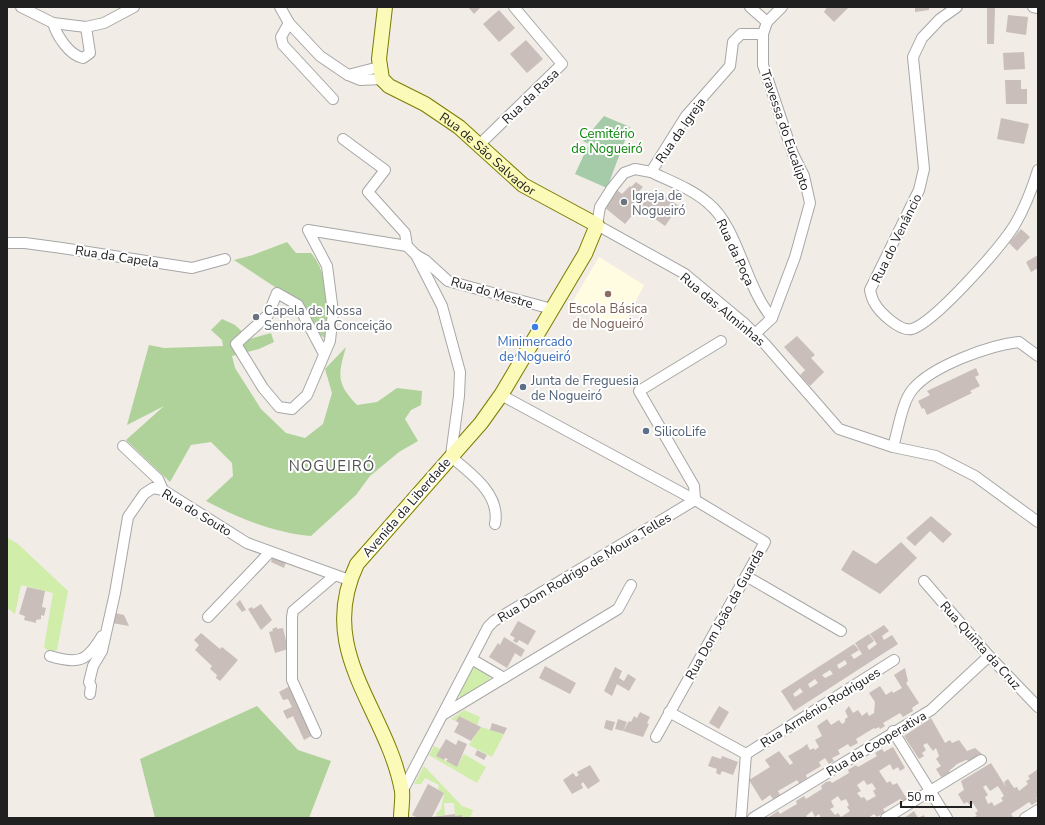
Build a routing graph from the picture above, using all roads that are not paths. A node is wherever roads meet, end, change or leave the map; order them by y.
1 (21, 7) edge
2 (134, 7) edge
3 (280, 7) edge
4 (385, 7) edge
5 (514, 7) edge
6 (750, 7) edge
7 (782, 7) edge
8 (957, 7) edge
9 (1033, 7) edge
10 (1038, 8) edge
11 (767, 22) junction
12 (53, 23) junction
13 (288, 23) junction
14 (86, 26) junction
15 (763, 34) junction
16 (380, 73) junction
17 (334, 99) dead end
18 (343, 139) dead end
19 (479, 145) junction
20 (1038, 170) edge
21 (651, 172) junction
22 (597, 225) junction
23 (7, 243) edge
24 (407, 246) junction
25 (416, 255) junction
26 (225, 258) dead end
27 (552, 310) junction
28 (772, 318) junction
29 (755, 334) junction
30 (721, 341) dead end
31 (324, 354) junction
32 (1038, 356) edge
33 (501, 395) junction
34 (123, 446) dead end
35 (893, 447) junction
36 (451, 456) junction
37 (163, 490) junction
38 (695, 500) junction
39 (1038, 522) edge
40 (495, 524) dead end
41 (270, 552) junction
42 (334, 576) junction
43 (746, 576) junction
44 (349, 580) junction
45 (924, 581) dead end
46 (631, 585) dead end
47 (208, 617) dead end
48 (106, 630) junction
49 (841, 630) dead end
50 (50, 656) dead end
51 (989, 656) junction
52 (473, 660) junction
53 (894, 660) dead end
54 (504, 678) junction
55 (90, 694) dead end
56 (1038, 707) edge
57 (669, 712) junction
58 (444, 714) junction
59 (893, 731) junction
60 (316, 734) dead end
61 (656, 737) dead end
62 (746, 754) junction
63 (981, 760) dead end
64 (931, 790) junction
65 (402, 792) junction
66 (1038, 810) edge
67 (401, 818) edge
68 (741, 818) edge
69 (753, 818) edge
70 (886, 818) edge
71 (947, 818) edge
72 (1025, 818) edge

1 - 12 street
2 - 14 street
3 - 13 street
4 - 16 street
5 - 19 street, Rua da Rasa
6 - 11 street
7 - 11 street
8 - 20 street, Rua do Venâncio
9 - 10 street
11 - 15 street, Travessa do Eucalipto
12 - 14 street
12 - 14 street
13 - 16 street
13 - 17 street
15 - 21 street, Rua da Igreja
15 - 28 street, Travessa do Eucalipto
16 - 19 street, Rua de São Salvador
18 - 24 street
19 - 22 street, Rua de São Salvador
21 - 22 street, Rua da Igreja
21 - 28 street, Rua da Poça
22 - 27 street, Avenida da Liberdade
22 - 29 street, Rua das Alminhas
23 - 26 street, Rua da Capela
24 - 25 street
24 - 31 street
25 - 27 street, Rua do Mestre
25 - 36 street
27 - 33 street, Avenida da Liberdade
28 - 29 street, Travessa do Eucalipto
29 - 35 street, Rua das Alminhas
30 - 38 street
31 - 31 street
32 - 35 street
33 - 36 street, Avenida da Liberdade
33 - 38 street
34 - 37 street
35 - 39 street, Rua das Alminhas
36 - 40 street
36 - 44 street, Avenida da Liberdade
37 - 41 street, Rua do Souto
37 - 48 street, Rua do Souto
38 - 43 street, Rua Dom João da Guarda
38 - 52 street, Rua Dom Rodrigo de Moura Telles
41 - 42 street, Rua do Souto
41 - 47 street
42 - 44 street, Rua do Souto
42 - 60 street
43 - 49 street
43 - 57 street, Rua Dom João da Guarda
44 - 65 street, Avenida da Liberdade
45 - 51 street, Rua Quinta da Cruz
46 - 54 street
48 - 50 street, Rua do Souto
48 - 55 street, Rua do Souto
51 - 56 street, Rua Quinta da Cruz
51 - 59 street, Rua da Cooperativa
52 - 54 street
52 - 58 street, Rua Dom Rodrigo de Moura Telles
53 - 62 street, Rua Arménio Rodrigues
54 - 58 street
57 - 61 street, Rua Dom João da Guarda
57 - 62 street
58 - 65 street, Rua Dom Rodrigo de Moura Telles
59 - 64 street
59 - 69 street, Rua da Cooperativa
62 - 68 street
63 - 64 street
64 - 70 street
64 - 71 street
65 - 67 street, Avenida da Liberdade
66 - 72 street

